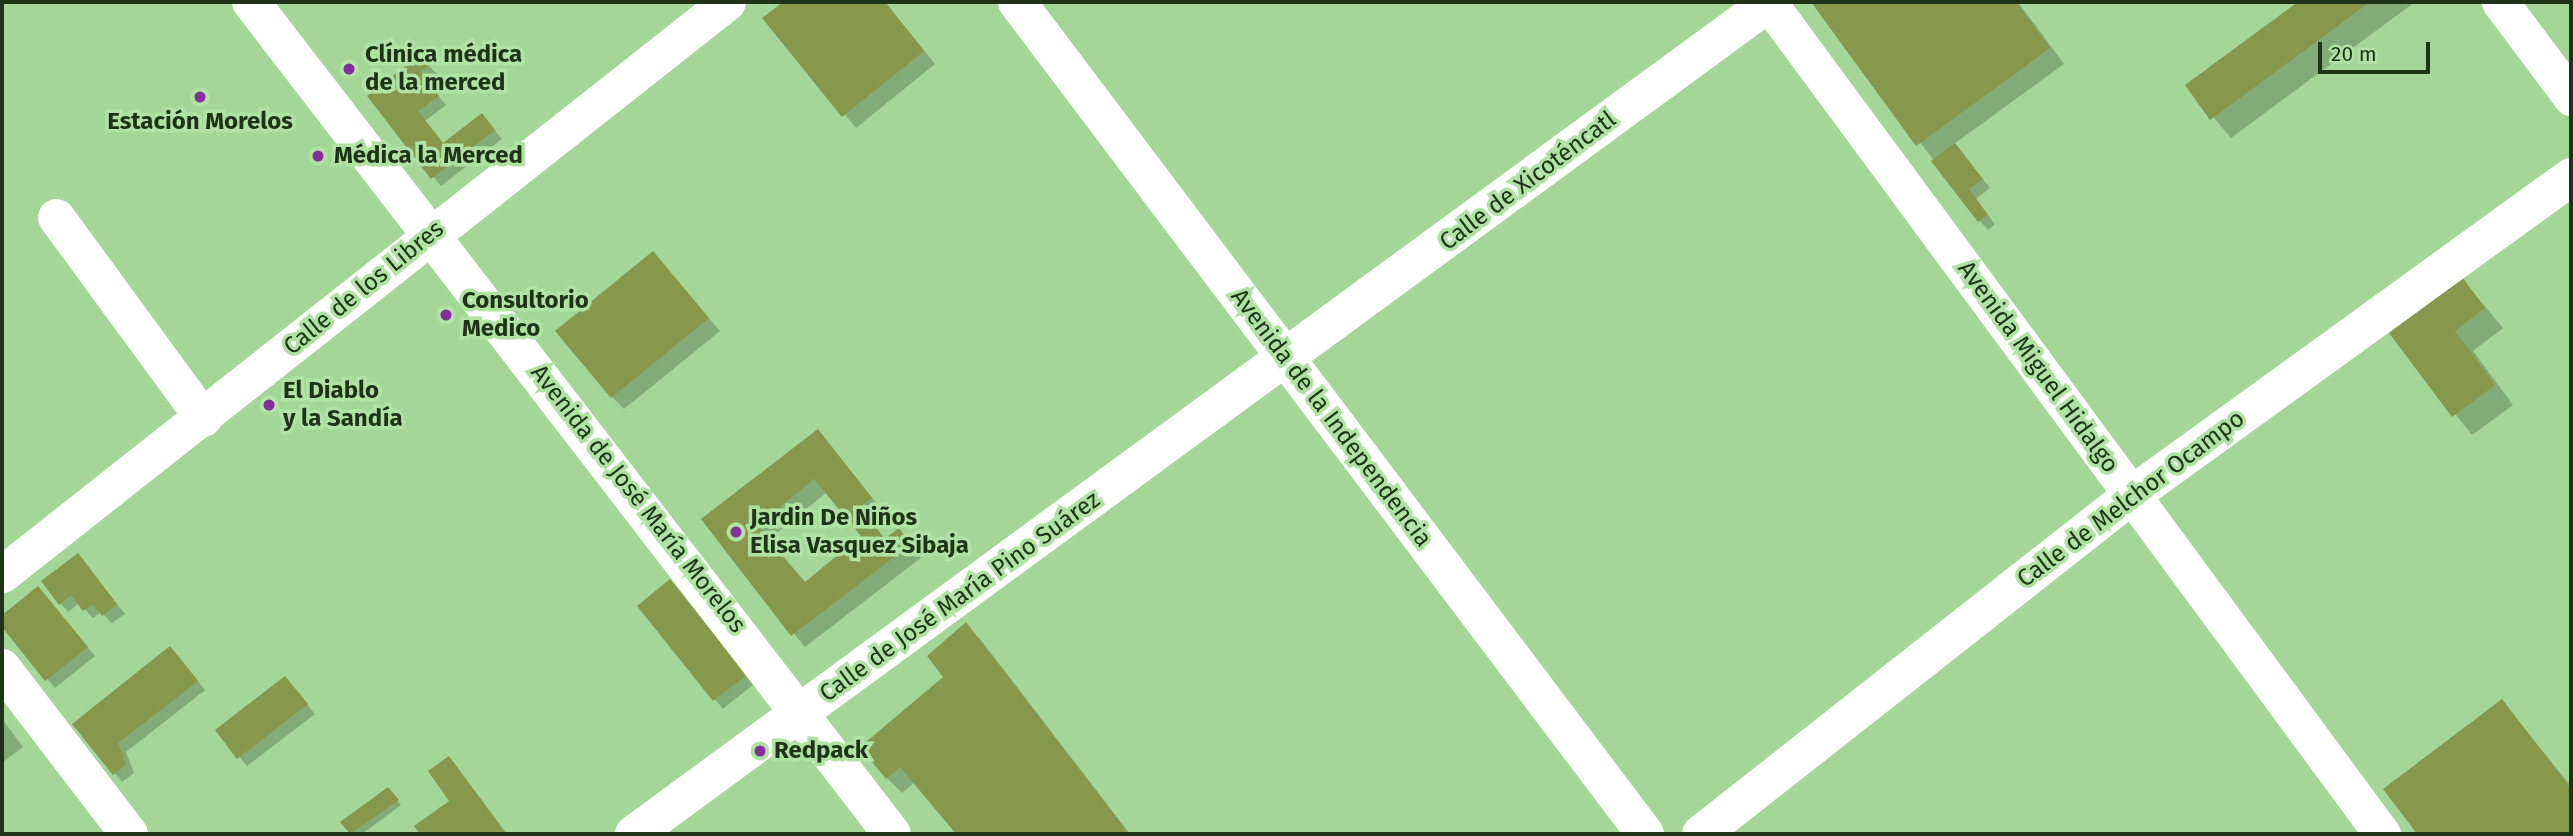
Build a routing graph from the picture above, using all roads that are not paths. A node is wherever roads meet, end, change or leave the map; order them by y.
1 (251, 2) edge
2 (727, 2) edge
3 (1017, 2) edge
4 (1769, 2) edge
5 (2500, 2) edge
6 (2571, 97) edge
7 (2571, 177) edge
8 (56, 217) dead end
9 (433, 233) junction
10 (1286, 360) junction
11 (203, 418) junction
12 (2132, 495) junction
13 (2, 574) edge
14 (2, 668) edge
15 (801, 712) junction
16 (129, 834) edge
17 (634, 834) edge
18 (892, 834) edge
19 (1645, 834) edge
20 (1701, 834) edge
21 (2382, 834) edge

1 - 9 main road, Avenida de José María Morelos
2 - 9 street, Calle de los Libres
3 - 10 main road, Avenida de la Independencia
4 - 10 main road, Calle de Xicoténcatl
4 - 12 street, Avenida Miguel Hidalgo
5 - 6 street
7 - 12 main road, Calle de Melchor Ocampo
8 - 11 street
9 - 11 street, Calle de los Libres
9 - 15 main road, Avenida de José María Morelos
10 - 15 main road, Calle de José María Pino Suárez
10 - 19 main road, Avenida de la Independencia
11 - 13 street, Calle de los Libres
12 - 20 main road, Calle de Melchor Ocampo
12 - 21 street, Avenida Miguel Hidalgo
14 - 16 main road
15 - 17 main road, Calle de José María Pino Suárez
15 - 18 main road, Avenida de José María Morelos

